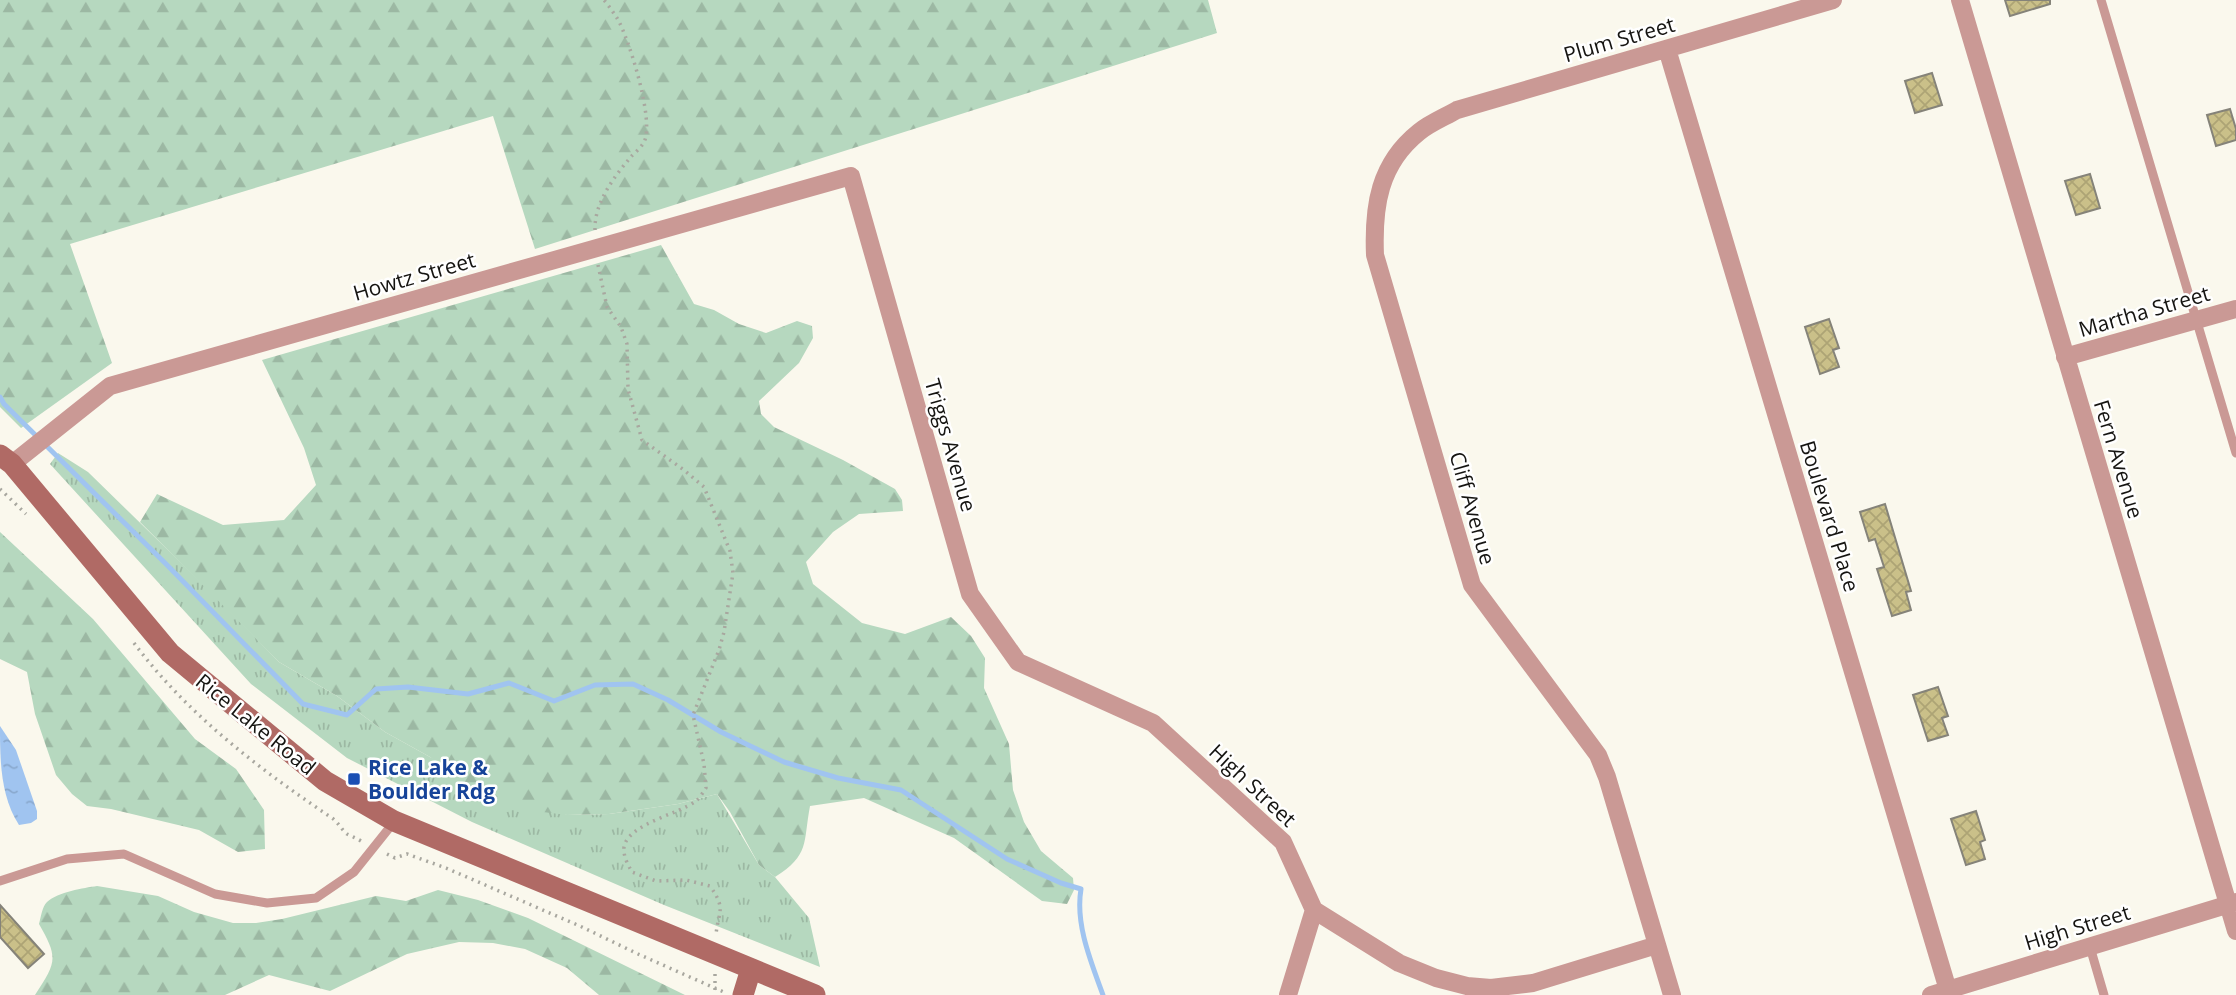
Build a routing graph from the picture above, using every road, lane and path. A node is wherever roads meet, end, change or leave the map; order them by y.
1 (604, 0) edge
2 (1833, 0) edge
3 (1960, 0) edge
4 (2101, 0) edge
5 (1667, 49) junction
6 (1421, 130) joint
7 (851, 176) joint
8 (596, 247) junction
9 (2236, 309) edge
10 (2197, 320) junction
11 (2064, 358) junction
12 (2236, 453) edge
13 (6, 460) edge
14 (1068, 683) joint
15 (394, 821) junction
16 (395, 858) dead end
17 (0, 881) edge
18 (2232, 903) edge
19 (1314, 910) junction
20 (717, 929) dead end
21 (2236, 931) edge
22 (1657, 945) junction
23 (2090, 947) junction
24 (751, 969) junction
25 (715, 990) dead end
26 (1944, 993) edge
27 (743, 995) edge
28 (815, 995) edge
29 (1288, 995) edge
30 (1672, 995) edge
31 (2104, 995) edge

1 - 8 path
2 - 5 street, Plum Street
3 - 11 street, Fern Avenue
4 - 10 lane
5 - 6 street, Plum Street
5 - 26 street, Boulevard Place
6 - 22 street, Cliff Avenue
7 - 8 street, Howtz Street
7 - 14 street, Triggs Avenue
8 - 13 street, Howtz Street
8 - 20 path
9 - 10 street, Martha Street
10 - 11 street, Martha Street
10 - 12 lane
11 - 18 street, Fern Avenue
13 - 15 main road, Rice Lake Road
14 - 19 street, High Street
15 - 17 lane
15 - 24 main road, Rice Lake Road
16 - 25 path
18 - 21 street, Fern Avenue
18 - 23 street, High Street
19 - 22 street
19 - 29 street
22 - 30 street, Cliff Avenue
23 - 26 street, High Street
23 - 31 lane
24 - 27 main road
24 - 28 main road, Rice Lake Road

